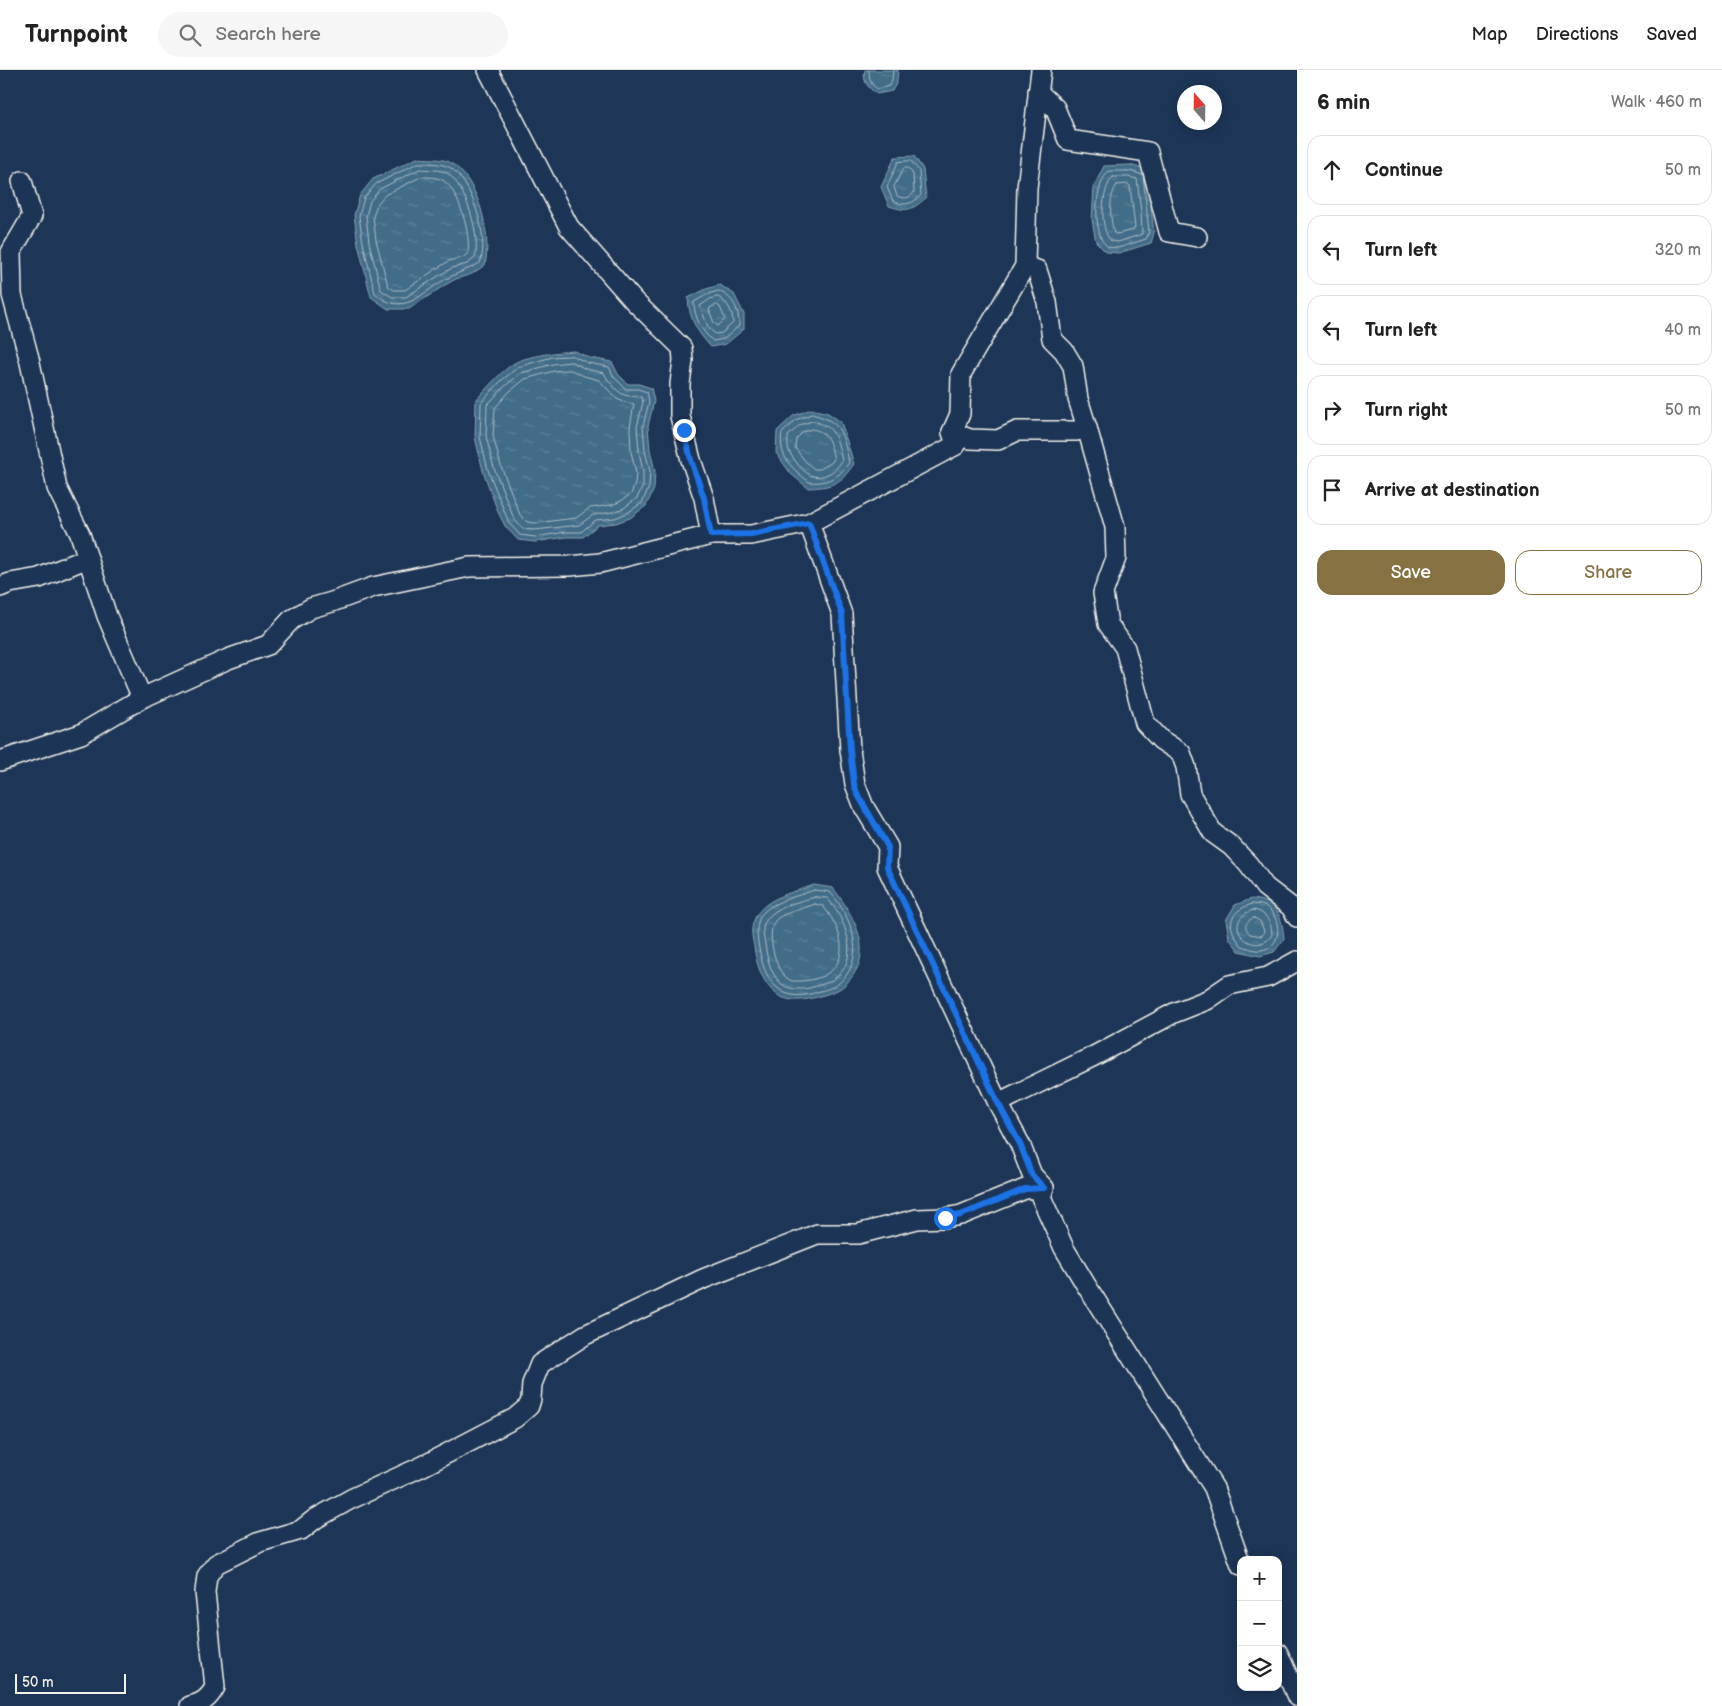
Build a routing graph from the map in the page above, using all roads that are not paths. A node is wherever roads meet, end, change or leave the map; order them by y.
1 (488, 70) edge
2 (1041, 70) edge
3 (1038, 92) junction
4 (22, 181) dead end
5 (1197, 237) dead end
6 (1025, 266) junction
7 (1087, 428) junction
8 (952, 432) junction
9 (809, 523) junction
10 (711, 535) junction
11 (88, 558) junction
12 (0, 587) edge
13 (142, 698) junction
14 (0, 761) edge
15 (1297, 917) edge
16 (1297, 961) edge
17 (998, 1103) junction
18 (1044, 1188) junction
19 (1238, 1556) edge
20 (1282, 1662) edge
21 (1297, 1697) edge
22 (190, 1706) edge

1 - 10 street
2 - 3 street
3 - 5 street
3 - 6 street
4 - 11 street
6 - 7 street
6 - 8 street
7 - 8 street
7 - 15 street
8 - 9 street
9 - 10 street
9 - 17 street
10 - 13 street
11 - 12 street
11 - 13 street
13 - 14 street
16 - 17 street
17 - 18 street
18 - 19 street
18 - 22 street
20 - 21 street

